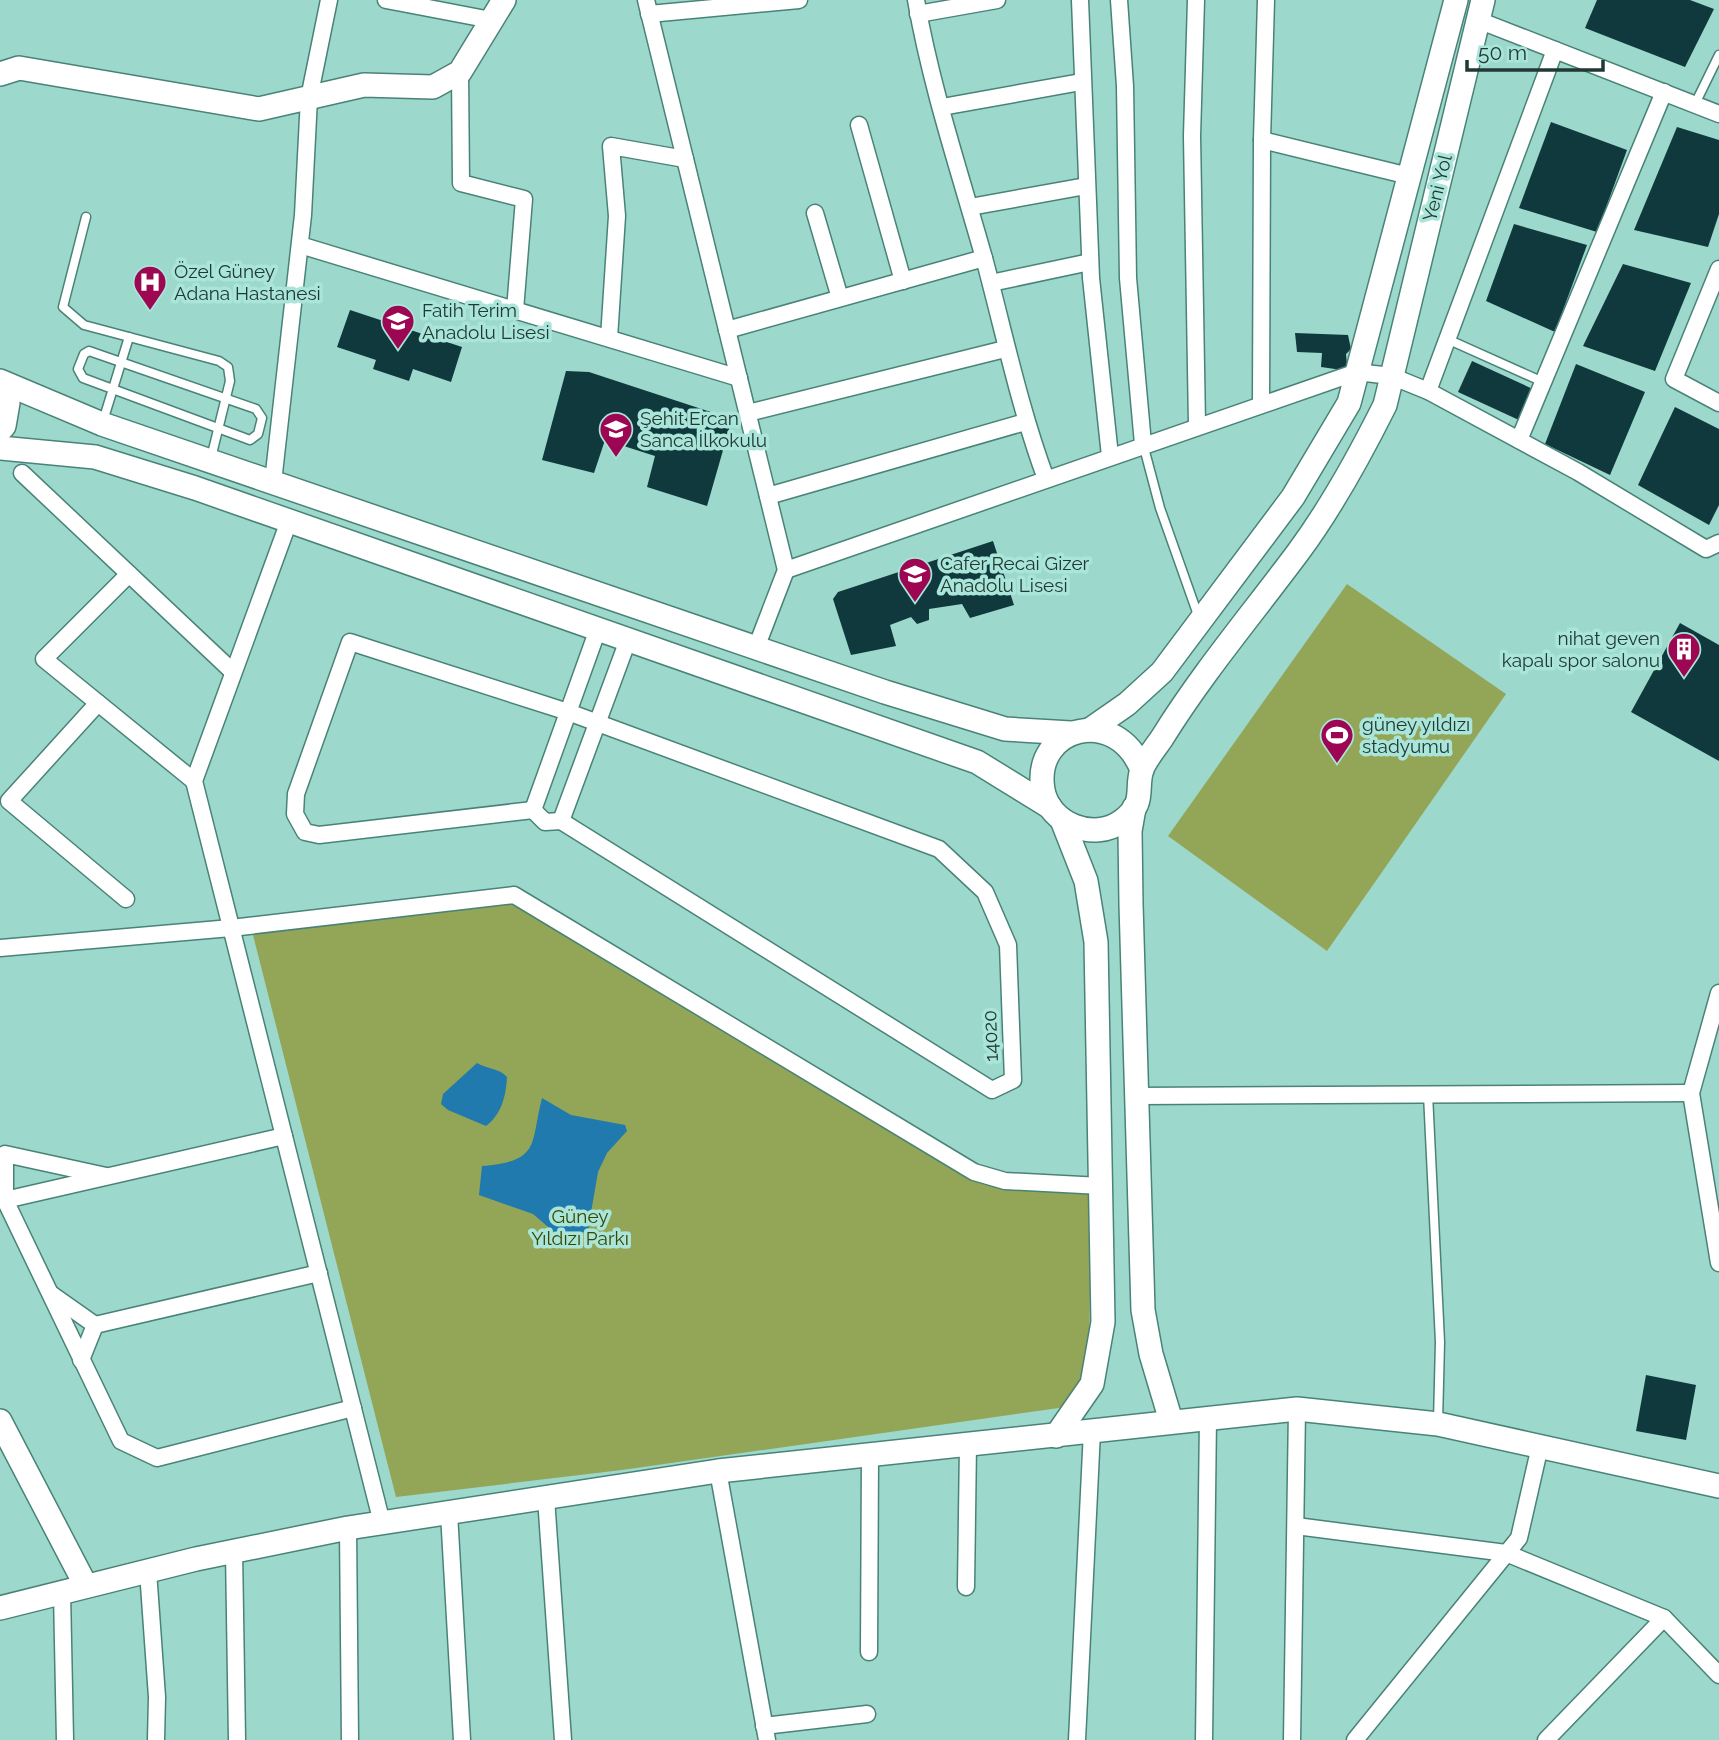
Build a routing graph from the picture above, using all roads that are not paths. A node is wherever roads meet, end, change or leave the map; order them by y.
1 (329, 0) edge
2 (386, 0) edge
3 (504, 0) edge
4 (997, 0) edge
5 (1080, 0) edge
6 (1119, 0) edge
7 (1196, 0) edge
8 (1266, 0) edge
9 (1456, 0) edge
10 (799, 1) edge
11 (647, 7) edge
12 (917, 7) edge
13 (1480, 10) edge
14 (491, 20) junction
15 (1555, 50) junction
16 (1719, 55) edge
17 (460, 72) junction
18 (0, 74) edge
19 (1082, 82) junction
20 (1664, 92) junction
21 (309, 98) junction
22 (1695, 104) junction
23 (942, 107) junction
24 (1719, 114) edge
25 (859, 125) dead end
26 (1262, 140) junction
27 (685, 159) junction
28 (1409, 176) junction
29 (1086, 186) junction
30 (970, 208) junction
31 (815, 213) dead end
32 (86, 217) dead end
33 (300, 245) junction
34 (984, 258) junction
35 (1090, 262) junction
36 (1719, 269) edge
37 (903, 281) junction
38 (990, 283) junction
39 (840, 298) junction
40 (515, 310) junction
41 (727, 330) junction
42 (129, 337) junction
43 (609, 338) junction
44 (1447, 339) junction
45 (1005, 349) junction
46 (122, 362) junction
47 (1357, 373) junction
48 (1391, 376) junction
49 (739, 378) junction
50 (0, 381) edge
51 (1543, 382) junction
52 (0, 390) edge
53 (112, 391) junction
54 (1428, 391) junction
55 (225, 400) junction
56 (1719, 403) edge
57 (1261, 404) junction
58 (748, 413) junction
59 (1025, 422) junction
60 (102, 424) junction
61 (1197, 425) junction
62 (218, 428) junction
63 (0, 430) edge
64 (1519, 440) junction
65 (1143, 444) junction
66 (0, 448) edge
67 (1110, 456) junction
68 (210, 461) junction
69 (22, 473) dead end
70 (1046, 478) junction
71 (273, 482) junction
72 (768, 496) junction
73 (289, 521) junction
74 (1719, 543) edge
75 (786, 570) junction
76 (129, 574) junction
77 (1200, 621) junction
78 (598, 629) junction
79 (628, 640) junction
80 (756, 648) junction
81 (233, 672) junction
82 (98, 703) junction
83 (568, 712) junction
84 (597, 724) junction
85 (1081, 731) junction
86 (1142, 770) junction
87 (194, 781) junction
88 (1135, 807) junction
89 (533, 810) junction
90 (1056, 814) junction
91 (561, 821) junction
92 (126, 899) dead end
93 (231, 928) junction
94 (0, 948) edge
95 (1718, 1000) edge
96 (1690, 1093) junction
97 (1428, 1094) junction
98 (1136, 1096) junction
99 (284, 1136) junction
100 (106, 1176) junction
101 (1101, 1186) junction
102 (5, 1200) junction
103 (1716, 1225) edge
104 (1719, 1263) edge
105 (319, 1273) junction
106 (49, 1292) junction
107 (95, 1325) junction
108 (81, 1360) junction
109 (353, 1408) junction
110 (1297, 1409) junction
111 (1208, 1417) junction
112 (0, 1421) edge
113 (1171, 1421) junction
114 (1438, 1424) junction
115 (1092, 1431) junction
116 (1056, 1436) junction
117 (968, 1444) junction
118 (1540, 1446) junction
119 (870, 1455) junction
120 (718, 1471) junction
121 (1719, 1486) edge
122 (546, 1498) junction
123 (449, 1513) junction
124 (382, 1523) junction
125 (1296, 1526) junction
126 (348, 1528) junction
127 (234, 1550) junction
128 (1506, 1553) junction
129 (148, 1571) junction
130 (86, 1586) junction
131 (966, 1587) dead end
132 (62, 1592) junction
133 (0, 1608) edge
134 (1664, 1618) junction
135 (869, 1652) dead end
136 (1719, 1675) edge
137 (867, 1714) dead end
138 (765, 1733) edge
139 (65, 1740) edge
140 (156, 1740) edge
141 (237, 1740) edge
142 (350, 1740) edge
143 (462, 1740) edge
144 (563, 1740) edge
145 (1077, 1740) edge
146 (1204, 1740) edge
147 (1292, 1740) edge
148 (1355, 1740) edge
149 (1546, 1740) edge

1 - 21 street
2 - 14 street
3 - 14 main road
4 - 12 street
5 - 19 street
6 - 65 street
7 - 61 street
8 - 26 street
9 - 28 main road
10 - 11 street
11 - 27 street
12 - 23 street
13 - 15 street
13 - 48 main road, Yeni Yol
14 - 17 main road
15 - 20 street
15 - 44 street
16 - 22 lane
17 - 21 main road
17 - 40 street
18 - 21 main road
19 - 23 street
19 - 29 street
20 - 22 street
20 - 51 street
21 - 33 street
22 - 24 street
23 - 30 street
25 - 37 street
26 - 28 street
26 - 57 street
27 - 41 street
27 - 43 street
28 - 47 main road
29 - 30 street
29 - 35 street
30 - 34 street
31 - 39 street
32 - 42 lane
33 - 40 street
33 - 71 street
34 - 37 street
34 - 38 street
35 - 38 street
35 - 67 street
36 - 56 street
37 - 39 street
38 - 45 street
39 - 41 street
40 - 43 street
41 - 49 street
42 - 46 lane
42 - 55 lane
43 - 49 street
44 - 51 lane
44 - 54 street
45 - 58 street
45 - 59 street
46 - 53 lane
46 - 53 lane
46 - 55 lane
47 - 48 street
47 - 57 street
47 - 77 main road
48 - 54 street
48 - 86 main road, Yeni Yol
49 - 58 street
50 - 60 main road
51 - 64 street
52 - 63 main road
53 - 60 lane
53 - 62 lane
54 - 64 street
55 - 62 lane
55 - 62 lane
57 - 61 street
58 - 72 street
59 - 70 street
59 - 72 street
60 - 68 main road
61 - 65 street
62 - 68 lane
64 - 74 street
65 - 67 street
65 - 77 lane
66 - 73 main road
67 - 70 street
68 - 71 main road
69 - 76 street
70 - 75 street
71 - 80 main road
72 - 75 street
73 - 78 main road
73 - 81 street
75 - 80 street
76 - 81 street
76 - 82 street
77 - 85 main road
78 - 79 main road
78 - 83 street
79 - 84 street
79 - 90 main road
80 - 85 main road
81 - 87 street
82 - 87 street
82 - 92 street
83 - 84 street
83 - 89 street
83 - 89 street
84 - 91 street
84 - 91 street, 14020
85 - 86 main road
85 - 90 main road
86 - 88 main road
87 - 93 street
88 - 90 main road
88 - 98 main road
89 - 91 street
90 - 101 main road
93 - 94 street
93 - 99 street
93 - 101 street
95 - 96 street
96 - 97 street
96 - 103 street
97 - 98 street
97 - 114 lane
98 - 113 main road
99 - 100 street
99 - 105 street
100 - 102 street
100 - 102 street
101 - 116 main road
102 - 106 street
103 - 104 street
105 - 107 street
105 - 109 street
106 - 107 street
106 - 108 street
107 - 108 street
108 - 109 street
109 - 124 street
110 - 111 main road
110 - 114 main road
110 - 125 street
111 - 113 main road
111 - 146 street
112 - 130 main road
113 - 115 main road
114 - 118 main road
115 - 116 main road
115 - 145 street
116 - 117 main road
117 - 119 main road
117 - 131 street
118 - 121 main road
118 - 128 street
119 - 120 main road
119 - 135 street
120 - 122 main road
120 - 138 street
122 - 123 main road
122 - 144 street
123 - 124 main road
123 - 143 street
124 - 126 main road
125 - 128 street
125 - 147 street
126 - 127 main road
126 - 142 street
127 - 129 main road
127 - 141 street
128 - 134 street
128 - 148 street
129 - 130 main road
129 - 140 street
130 - 132 main road
132 - 133 main road
132 - 139 street
134 - 136 street
134 - 149 street
137 - 138 street

